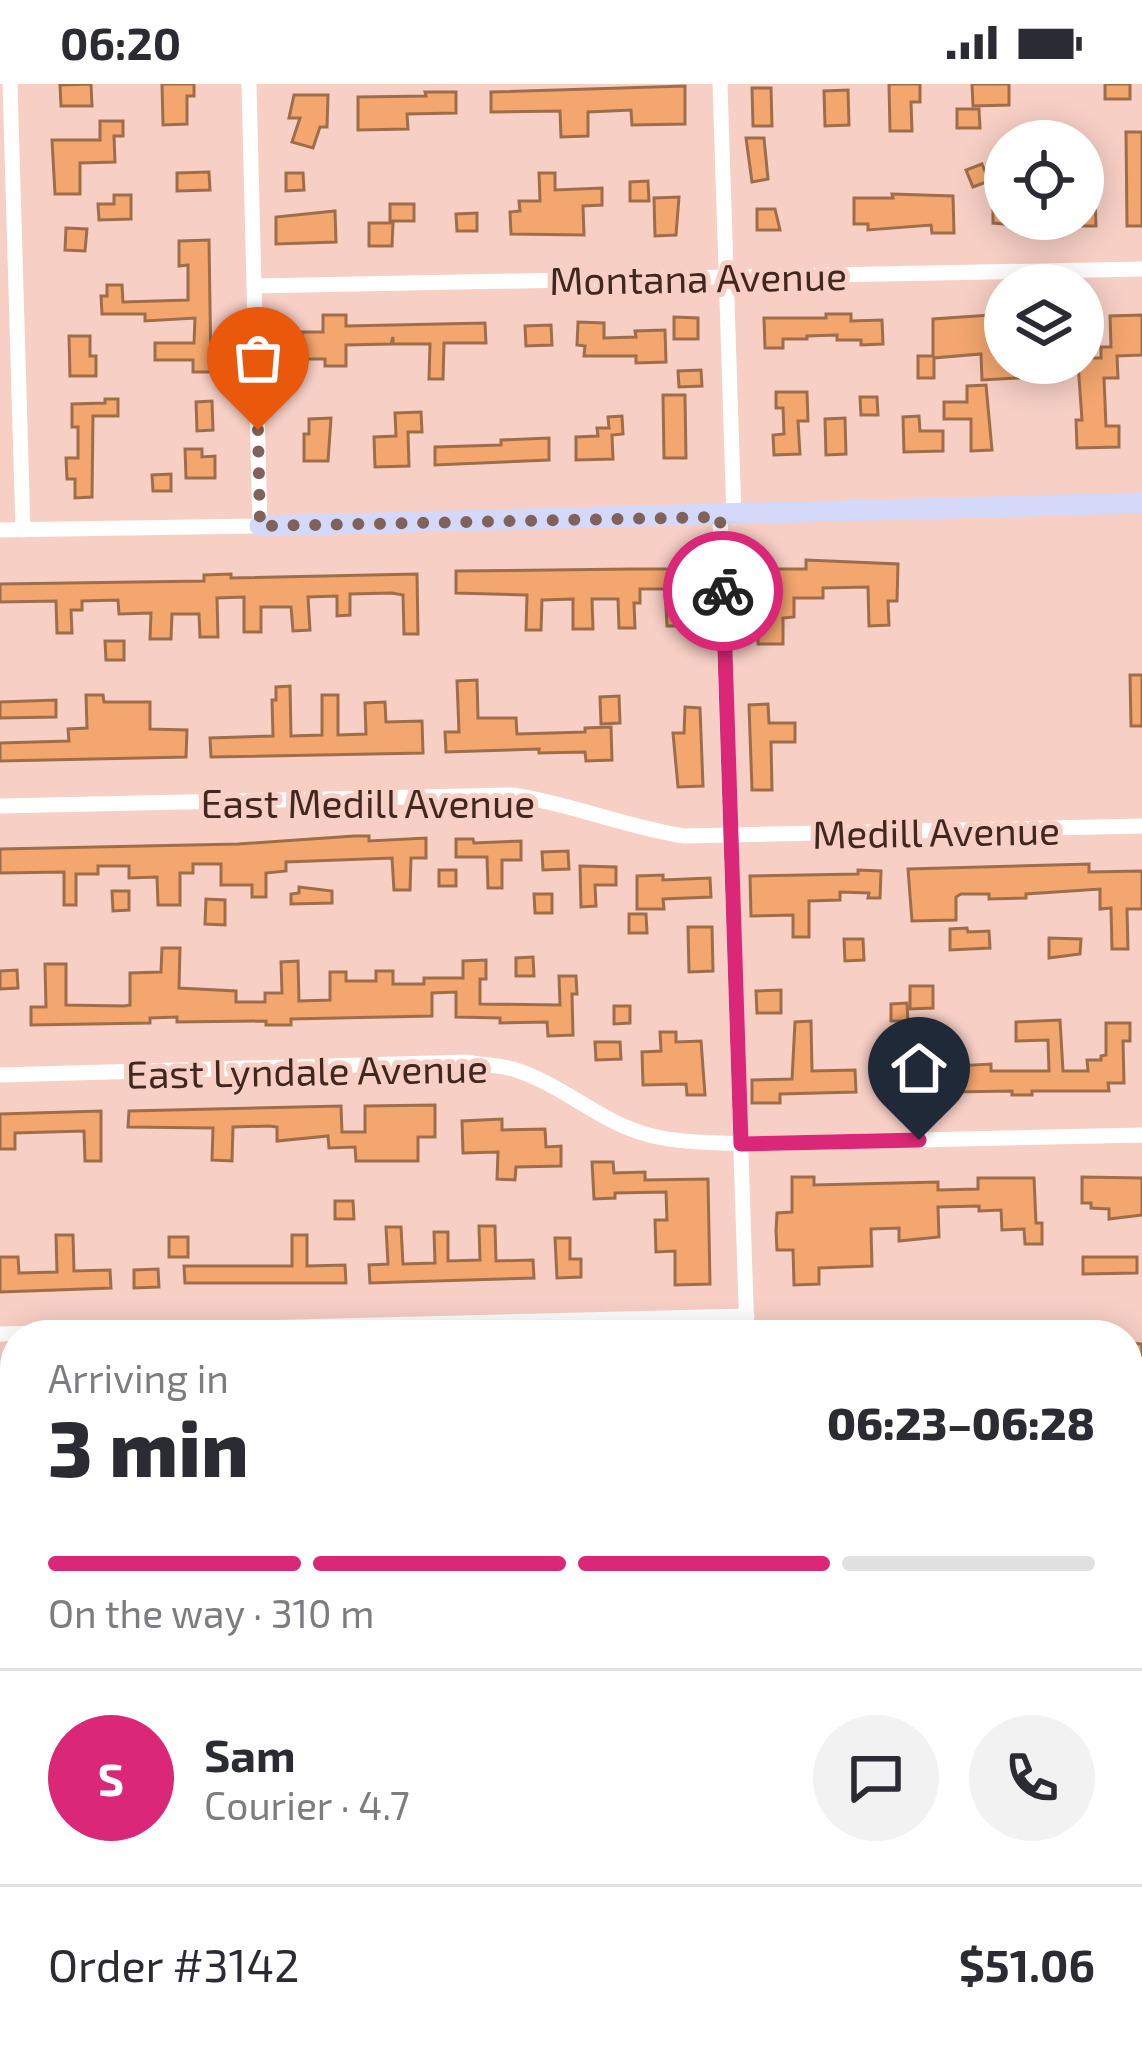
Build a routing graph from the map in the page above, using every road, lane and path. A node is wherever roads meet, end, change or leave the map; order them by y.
1 (10, 84) edge
2 (249, 84) edge
3 (720, 84) edge
4 (1142, 269) edge
5 (725, 276) junction
6 (254, 286) junction
7 (1142, 503) edge
8 (727, 517) junction
9 (260, 526) junction
10 (0, 530) edge
11 (23, 530) junction
12 (0, 806) edge
13 (1142, 826) edge
14 (731, 836) junction
15 (0, 1075) edge
16 (1142, 1135) edge
17 (741, 1144) junction
18 (747, 1316) junction
19 (581, 1320) edge
20 (747, 1320) edge

1 - 11 street
2 - 6 street
3 - 5 street
4 - 5 street, Montana Avenue
5 - 6 street, Montana Avenue
5 - 8 street
6 - 9 street
7 - 8 street
8 - 9 street
8 - 14 street
9 - 11 street
10 - 11 street
12 - 14 street, East Medill Avenue
13 - 14 street, Medill Avenue
14 - 17 street
15 - 17 street, East Lyndale Avenue
16 - 17 street, East Lyndale Avenue
17 - 18 street
18 - 19 street
18 - 20 street

